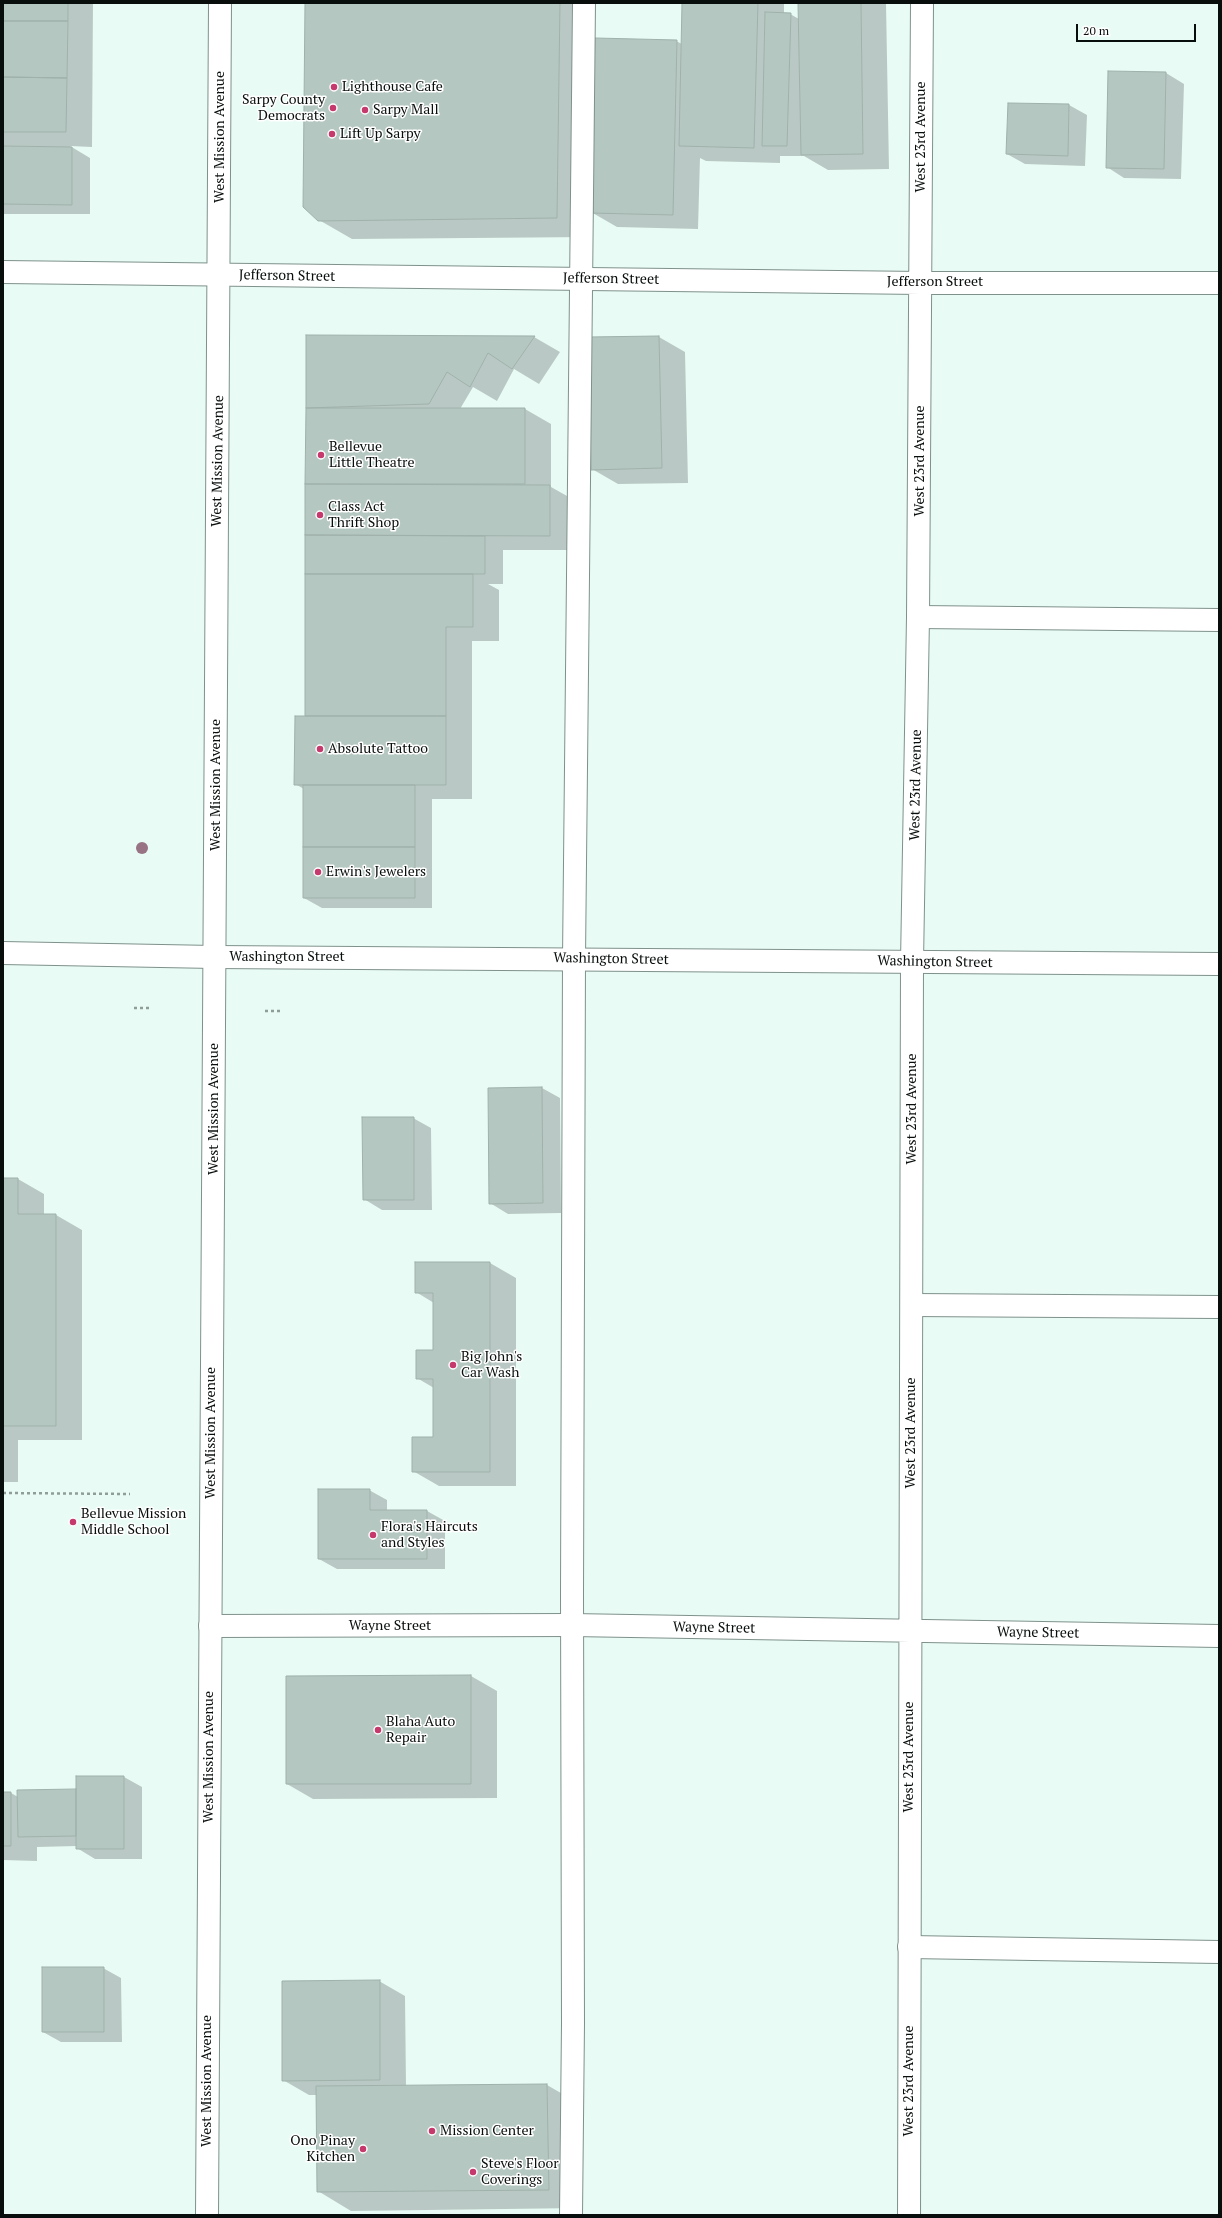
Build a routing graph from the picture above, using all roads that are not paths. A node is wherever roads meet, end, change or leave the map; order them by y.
1 (220, 3) edge
2 (584, 3) edge
3 (922, 3) edge
4 (3, 272) edge
5 (220, 275) junction
6 (581, 279) junction
7 (921, 283) junction
8 (1219, 283) edge
9 (918, 617) junction
10 (1219, 620) edge
11 (3, 953) edge
12 (214, 957) junction
13 (574, 958) junction
14 (912, 962) junction
15 (1219, 964) edge
16 (912, 1305) junction
17 (1219, 1307) edge
18 (210, 1626) junction
19 (572, 1626) junction
20 (909, 1631) junction
21 (1219, 1636) edge
22 (909, 1947) junction
23 (1219, 1952) edge
24 (206, 2215) edge
25 (571, 2215) edge
26 (909, 2215) edge

1 - 5 street, West Mission Avenue
2 - 6 street
3 - 7 street, West 23rd Avenue
4 - 5 street, Jefferson Street
5 - 6 street, Jefferson Street
5 - 12 street, West Mission Avenue
6 - 7 street, Jefferson Street
6 - 13 street
7 - 8 street, Jefferson Street
7 - 9 street, West 23rd Avenue
9 - 10 street
9 - 14 street, West 23rd Avenue
11 - 12 street, Washington Street
12 - 13 street, Washington Street
12 - 18 street, West Mission Avenue
13 - 14 street, Washington Street
13 - 19 street
14 - 15 street, Washington Street
14 - 16 street, West 23rd Avenue
16 - 17 street
16 - 20 street, West 23rd Avenue
18 - 19 street, Wayne Street
18 - 24 street, West Mission Avenue
19 - 20 street, Wayne Street
19 - 25 street
20 - 21 street, Wayne Street
20 - 22 street, West 23rd Avenue
22 - 23 street
22 - 26 street, West 23rd Avenue

